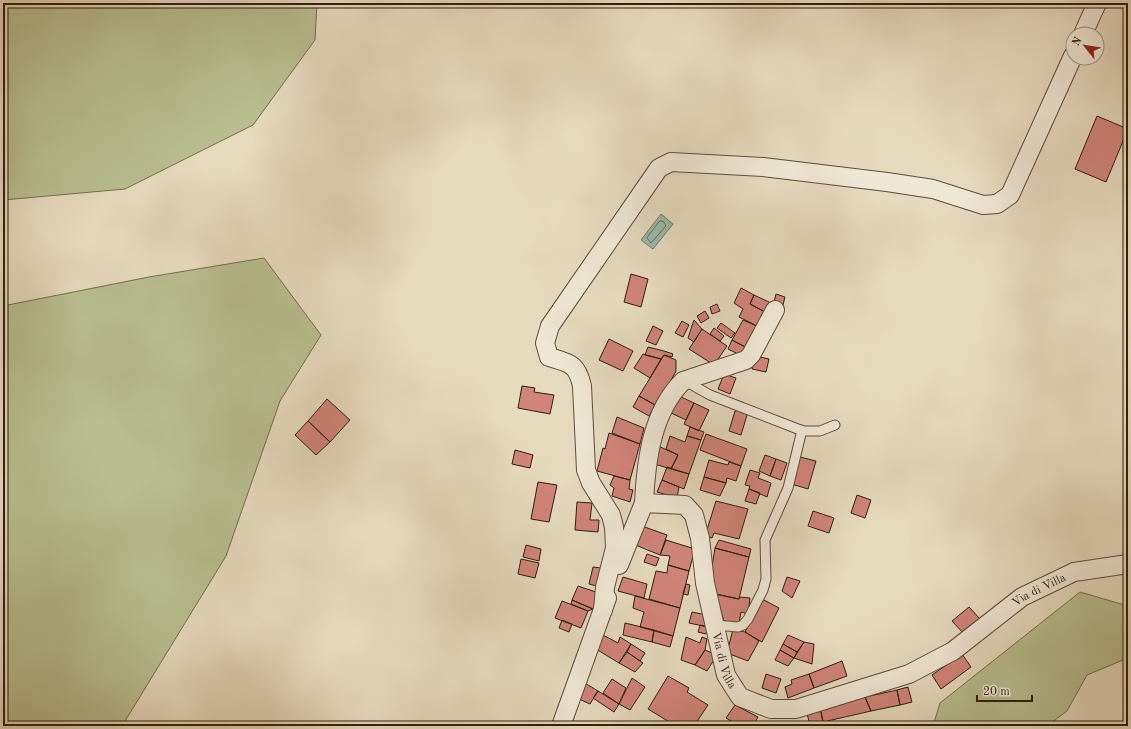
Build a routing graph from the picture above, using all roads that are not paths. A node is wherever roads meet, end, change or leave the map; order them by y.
1 (1097, 3) edge
2 (1087, 26) edge
3 (1068, 66) edge
4 (775, 310) dead end
5 (683, 381) junction
6 (835, 426) dead end
7 (802, 430) junction
8 (644, 503) junction
9 (1128, 564) edge
10 (603, 610) junction
11 (715, 625) junction
12 (561, 726) edge

1 - 2 street
3 - 10 street
4 - 5 street
5 - 7 lane
5 - 8 street
6 - 7 lane
7 - 11 lane
8 - 10 street
8 - 11 street, Via di Villa
9 - 11 street, Via di Villa
10 - 12 street

